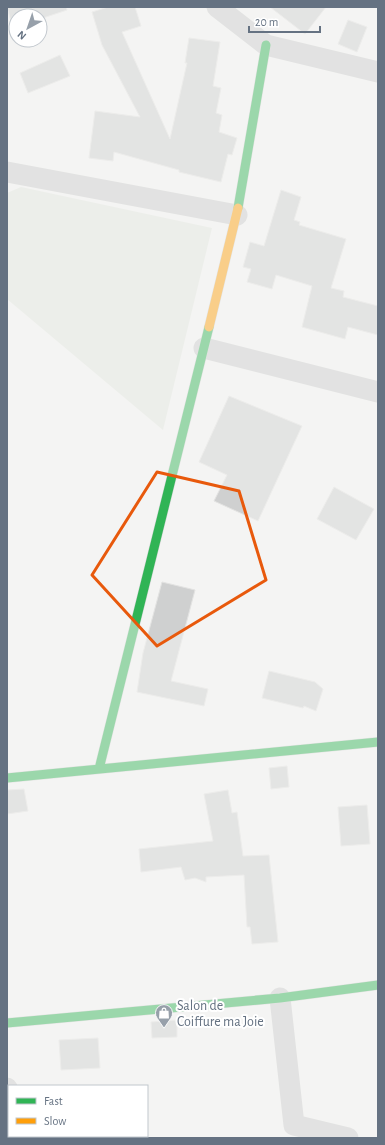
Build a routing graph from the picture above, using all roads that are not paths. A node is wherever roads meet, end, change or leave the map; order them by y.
1 (217, 7) edge
2 (266, 45) junction
3 (378, 72) edge
4 (7, 172) edge
5 (237, 215) junction
6 (204, 348) junction
7 (378, 392) edge
8 (378, 742) edge
9 (99, 769) junction
10 (7, 778) edge
11 (378, 985) edge
12 (280, 998) junction
13 (7, 1023) edge
14 (7, 1088) edge
15 (8, 1110) edge
16 (348, 1138) edge

1 - 2 street
2 - 3 street
2 - 5 street
4 - 5 street
5 - 6 street
6 - 7 street
6 - 9 street
8 - 9 street
9 - 10 street
11 - 12 street
12 - 13 street
12 - 16 street
14 - 15 street

